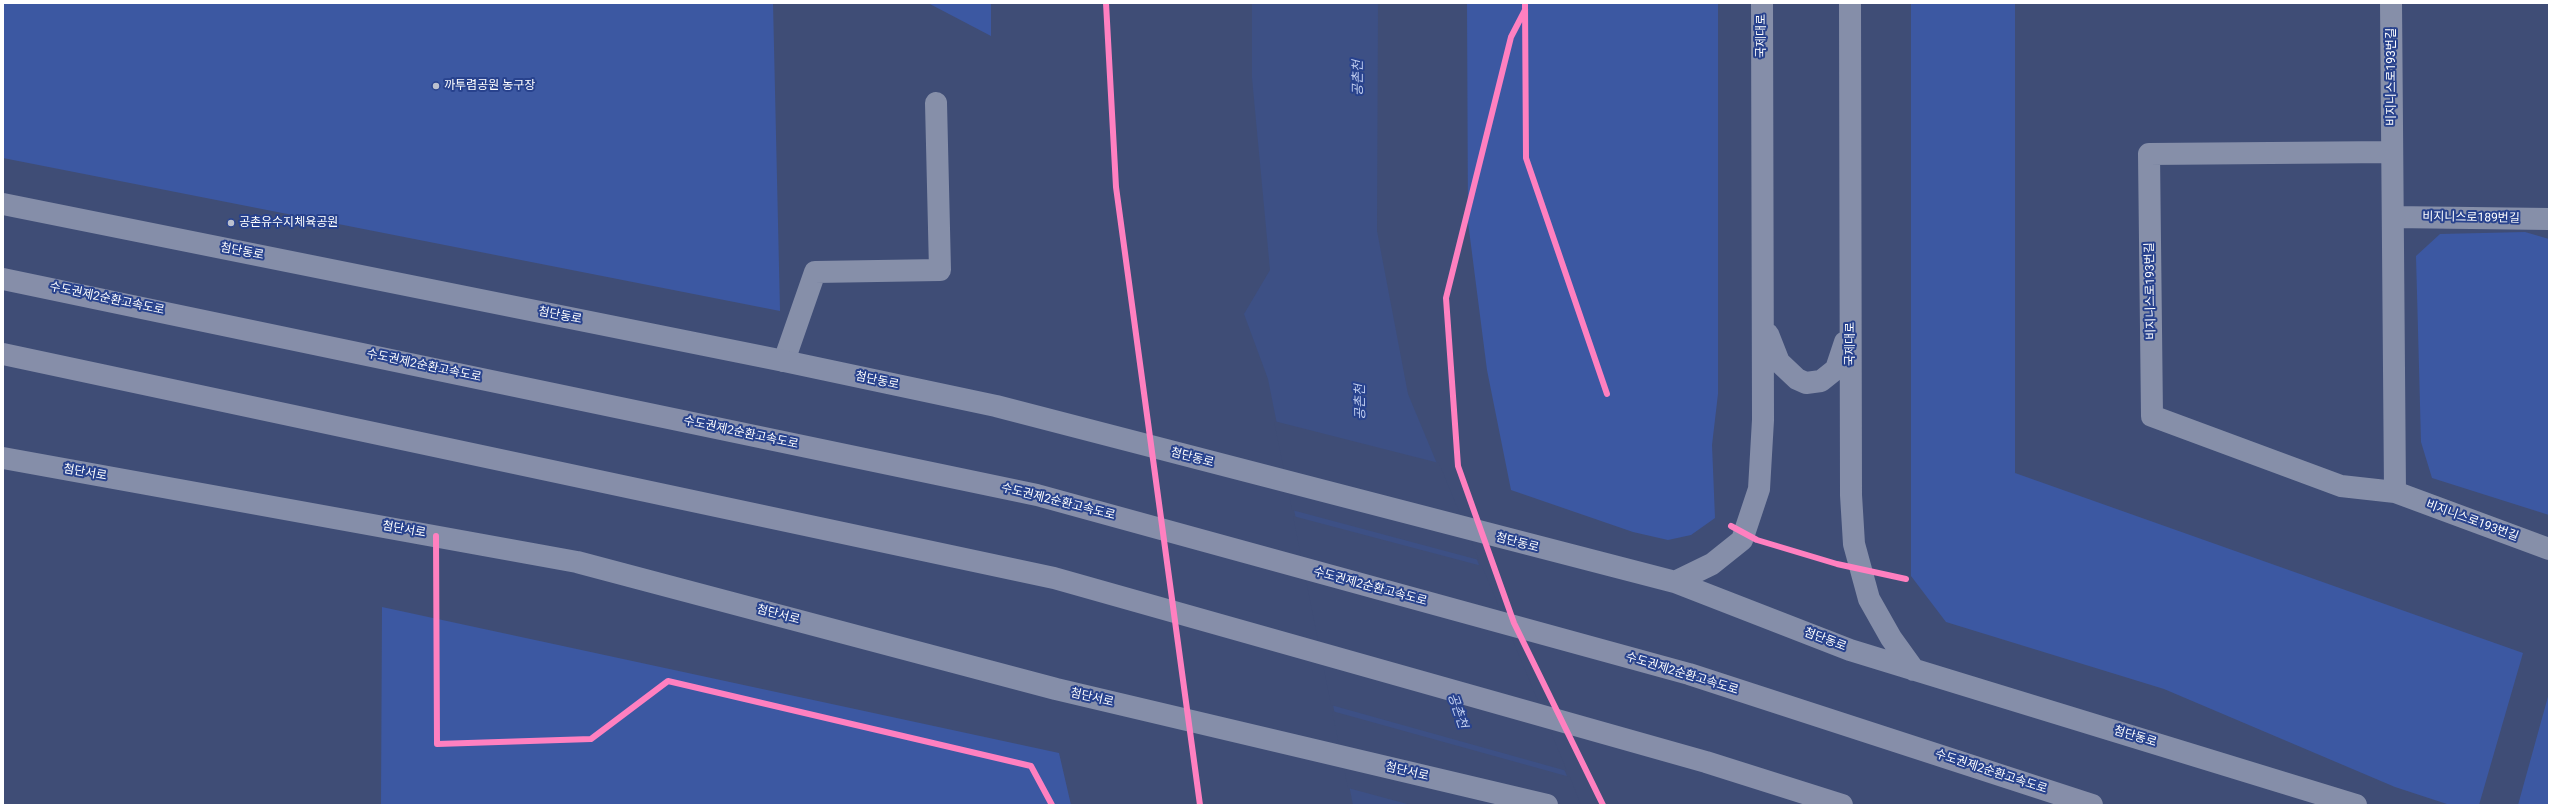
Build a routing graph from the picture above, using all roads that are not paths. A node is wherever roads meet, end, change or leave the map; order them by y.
1 (1762, 3) edge
2 (1850, 3) edge
3 (2391, 3) edge
4 (936, 103) dead end
5 (2392, 152) junction
6 (3, 204) edge
7 (2393, 217) junction
8 (2549, 219) edge
9 (3, 279) edge
10 (1851, 313) junction
11 (1763, 320) junction
12 (3, 354) edge
13 (784, 360) junction
14 (3, 458) edge
15 (2394, 492) junction
16 (2549, 549) edge
17 (1675, 582) junction
18 (1914, 670) junction
19 (1547, 805) edge
20 (1842, 805) edge
21 (2092, 805) edge
22 (2356, 805) edge

1 - 11 main road, 국제대로
2 - 10 main road, 국제대로
3 - 5 street, 비지니스로193번길
4 - 13 street
5 - 7 street, 비지니스로193번길
5 - 15 street, 비지니스로193번길
6 - 13 main road, 첨단동로
7 - 8 street, 비지니스로189번길
7 - 15 street, 비지니스로193번길
9 - 21 highway, 수도권제2순환고속도로
10 - 11 main road
10 - 18 main road, 국제대로
11 - 17 main road, 국제대로
12 - 20 highway
13 - 17 main road, 첨단동로
14 - 19 main road, 첨단서로
15 - 16 street, 비지니스로193번길
17 - 18 main road, 첨단동로
18 - 22 main road, 첨단동로

